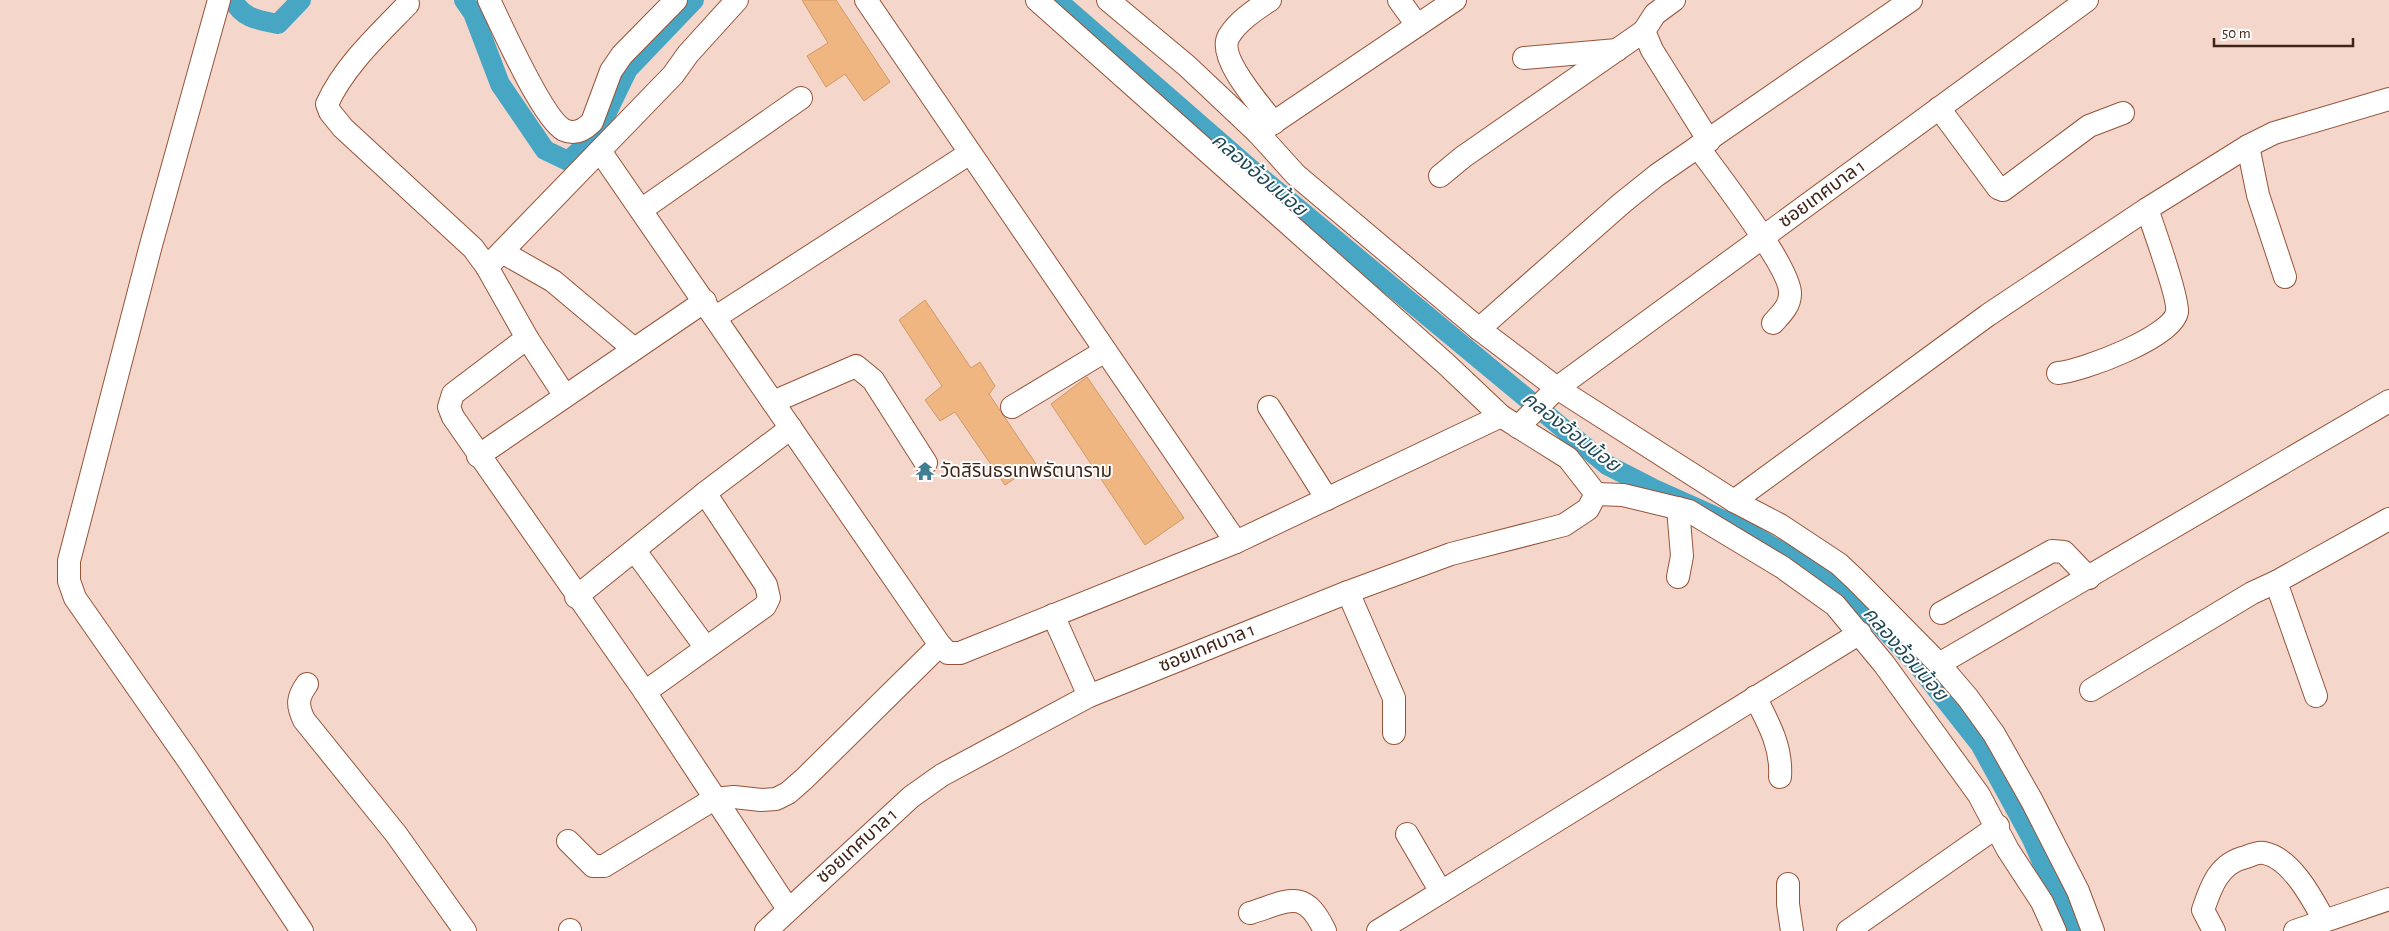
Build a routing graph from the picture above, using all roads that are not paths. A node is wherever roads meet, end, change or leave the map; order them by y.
1 (220, 0) edge
2 (489, 0) edge
3 (676, 0) edge
4 (738, 0) edge
5 (866, 0) edge
6 (1037, 0) edge
7 (1108, 0) edge
8 (1270, 0) edge
9 (1399, 0) edge
10 (1455, 0) edge
11 (1674, 0) edge
12 (1911, 0) edge
13 (2087, 0) edge
14 (408, 4) dead end
15 (1417, 26) junction
16 (1644, 31) junction
17 (1617, 50) junction
18 (1524, 58) dead end
19 (801, 98) dead end
20 (2389, 99) edge
21 (1939, 108) junction
22 (2124, 112) dead end
23 (1266, 128) junction
24 (1704, 144) junction
25 (2248, 146) junction
26 (600, 151) junction
27 (970, 153) junction
28 (1440, 176) dead end
29 (2147, 209) junction
30 (641, 210) junction
31 (1762, 237) junction
32 (495, 260) junction
33 (2286, 277) dead end
34 (710, 309) junction
35 (1773, 322) dead end
36 (1479, 329) junction
37 (528, 338) junction
38 (634, 349) junction
39 (1105, 351) junction
40 (2058, 373) dead end
41 (1552, 392) junction
42 (565, 396) junction
43 (2389, 401) edge
44 (773, 402) junction
45 (1012, 407) dead end
46 (1269, 407) dead end
47 (1516, 420) junction
48 (791, 428) junction
49 (478, 456) junction
50 (926, 463) dead end
51 (704, 493) junction
52 (1596, 494) junction
53 (1327, 498) junction
54 (1734, 501) junction
55 (1678, 508) junction
56 (2389, 519) edge
57 (1236, 542) junction
58 (634, 551) junction
59 (1678, 576) dead end
60 (2089, 578) junction
61 (2276, 582) junction
62 (1348, 592) junction
63 (576, 597) junction
64 (1941, 613) dead end
65 (1053, 615) junction
66 (1860, 632) junction
67 (940, 646) junction
68 (706, 648) junction
69 (1939, 664) junction
70 (307, 684) dead end
71 (2091, 690) dead end
72 (644, 692) junction
73 (1089, 696) junction
74 (2316, 696) dead end
75 (1755, 697) junction
76 (1394, 733) dead end
77 (1780, 777) dead end
78 (714, 800) junction
79 (1998, 826) junction
80 (1407, 834) dead end
81 (568, 841) dead end
82 (1788, 884) dead end
83 (1440, 892) junction
84 (2389, 899) edge
85 (788, 909) junction
86 (1250, 914) dead end
87 (2324, 920) junction
88 (302, 931) edge
89 (465, 931) edge
90 (766, 931) edge
91 (1325, 931) edge
92 (1378, 931) edge
93 (1792, 931) edge
94 (1848, 931) edge
95 (2055, 931) edge
96 (2094, 931) edge
97 (2214, 931) edge
98 (2295, 931) edge

1 - 88 street
2 - 3 street
4 - 26 street
5 - 27 street
6 - 47 street
7 - 23 street
8 - 23 street
9 - 15 street
10 - 15 street
11 - 16 street
12 - 24 street
13 - 21 street, ซอยเทศบาล 1
14 - 32 street
15 - 23 street
16 - 17 street
16 - 24 street
17 - 18 street
17 - 28 street
19 - 30 street
20 - 25 street
21 - 22 street
21 - 31 street, ซอยเทศบาล 1
23 - 36 street
24 - 31 street
24 - 36 street
25 - 29 street
25 - 33 street
26 - 30 street
26 - 32 street
27 - 34 street
27 - 39 street
29 - 40 street
29 - 54 street
30 - 34 street
31 - 35 street
31 - 41 street, ซอยเทศบาล 1
32 - 37 street
32 - 38 street
34 - 38 street
34 - 44 street
36 - 41 street
37 - 42 street
37 - 49 street
38 - 42 street
39 - 45 street
39 - 57 street
41 - 47 street, ซอยเทศบาล 1
41 - 54 street
42 - 49 street
43 - 60 street
44 - 48 street
44 - 50 street
46 - 53 street
47 - 52 street
47 - 53 street
48 - 51 street
48 - 67 street
49 - 63 street
51 - 58 street
51 - 68 street
52 - 55 street
52 - 62 street, ซอยเทศบาล 1
53 - 57 street
54 - 69 street
55 - 59 street
55 - 66 street
56 - 61 street
57 - 65 street
58 - 63 street
58 - 68 street
60 - 64 street
60 - 69 street
61 - 71 street
61 - 74 street
62 - 73 street, ซอยเทศบาล 1
62 - 76 street
63 - 72 street
65 - 67 street
65 - 73 street
66 - 75 street
66 - 79 street
67 - 78 street
68 - 72 street
69 - 96 street
70 - 89 street
72 - 78 street
73 - 85 street, ซอยเทศบาล 1
75 - 77 street
75 - 83 street
78 - 81 street
78 - 85 street
79 - 94 street
79 - 95 street
80 - 83 street
82 - 93 street
83 - 92 street
84 - 87 street
85 - 90 street, ซอยเทศบาล 1
86 - 91 street
87 - 97 street
87 - 98 street

